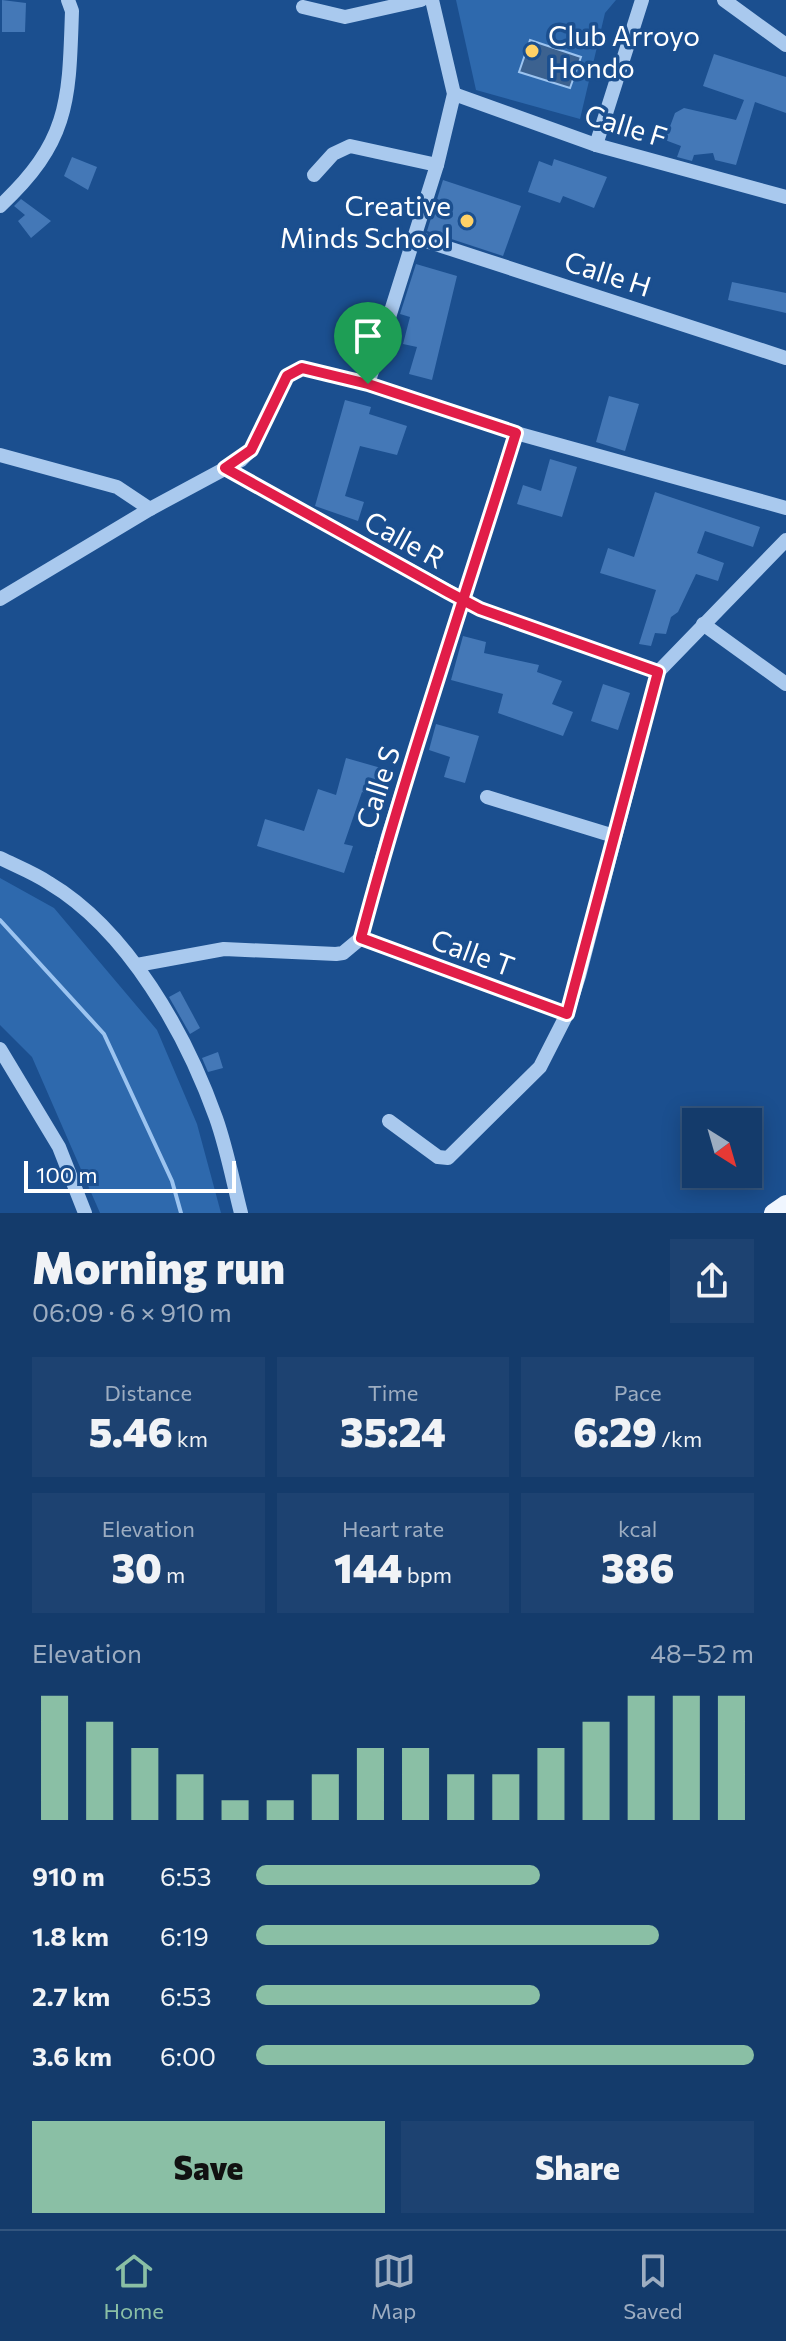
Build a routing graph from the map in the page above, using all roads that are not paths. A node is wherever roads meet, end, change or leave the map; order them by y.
1 (68, 0) edge
2 (421, 0) edge
3 (432, 0) edge
4 (642, 0) edge
5 (724, 0) edge
6 (303, 7) dead end
7 (786, 45) edge
8 (454, 94) junction
9 (596, 145) junction
10 (437, 165) junction
11 (314, 175) dead end
12 (786, 197) edge
13 (0, 206) edge
14 (414, 237) junction
15 (786, 358) edge
16 (368, 384) junction
17 (516, 433) junction
18 (0, 455) edge
19 (225, 468) junction
20 (786, 508) edge
21 (150, 509) junction
22 (786, 540) edge
23 (0, 599) edge
24 (464, 601) junction
25 (703, 624) junction
26 (658, 672) junction
27 (786, 684) edge
28 (487, 797) dead end
29 (614, 836) junction
30 (0, 858) edge
31 (361, 938) junction
32 (137, 965) junction
33 (567, 1014) junction
34 (0, 1049) edge
35 (389, 1121) dead end
36 (786, 1204) edge
37 (85, 1213) edge
38 (241, 1213) edge
39 (773, 1213) edge

1 - 13 street
2 - 6 street
3 - 8 street
4 - 9 street
5 - 7 street
8 - 9 street, Calle F
8 - 10 street
9 - 12 street, Calle F
10 - 11 street
10 - 14 street
14 - 15 street, Calle H
14 - 16 street
16 - 17 street
16 - 19 street
17 - 20 street
17 - 24 street, Calle S
18 - 21 street
19 - 21 street
19 - 24 street, Calle R
21 - 23 street
22 - 25 street
24 - 26 street, Calle R
24 - 31 street, Calle S
25 - 26 street
25 - 27 street
26 - 29 street
28 - 29 street
29 - 33 street
30 - 32 street
31 - 32 street
31 - 33 street, Calle T
32 - 38 street
33 - 35 street
34 - 37 street
36 - 39 main road

